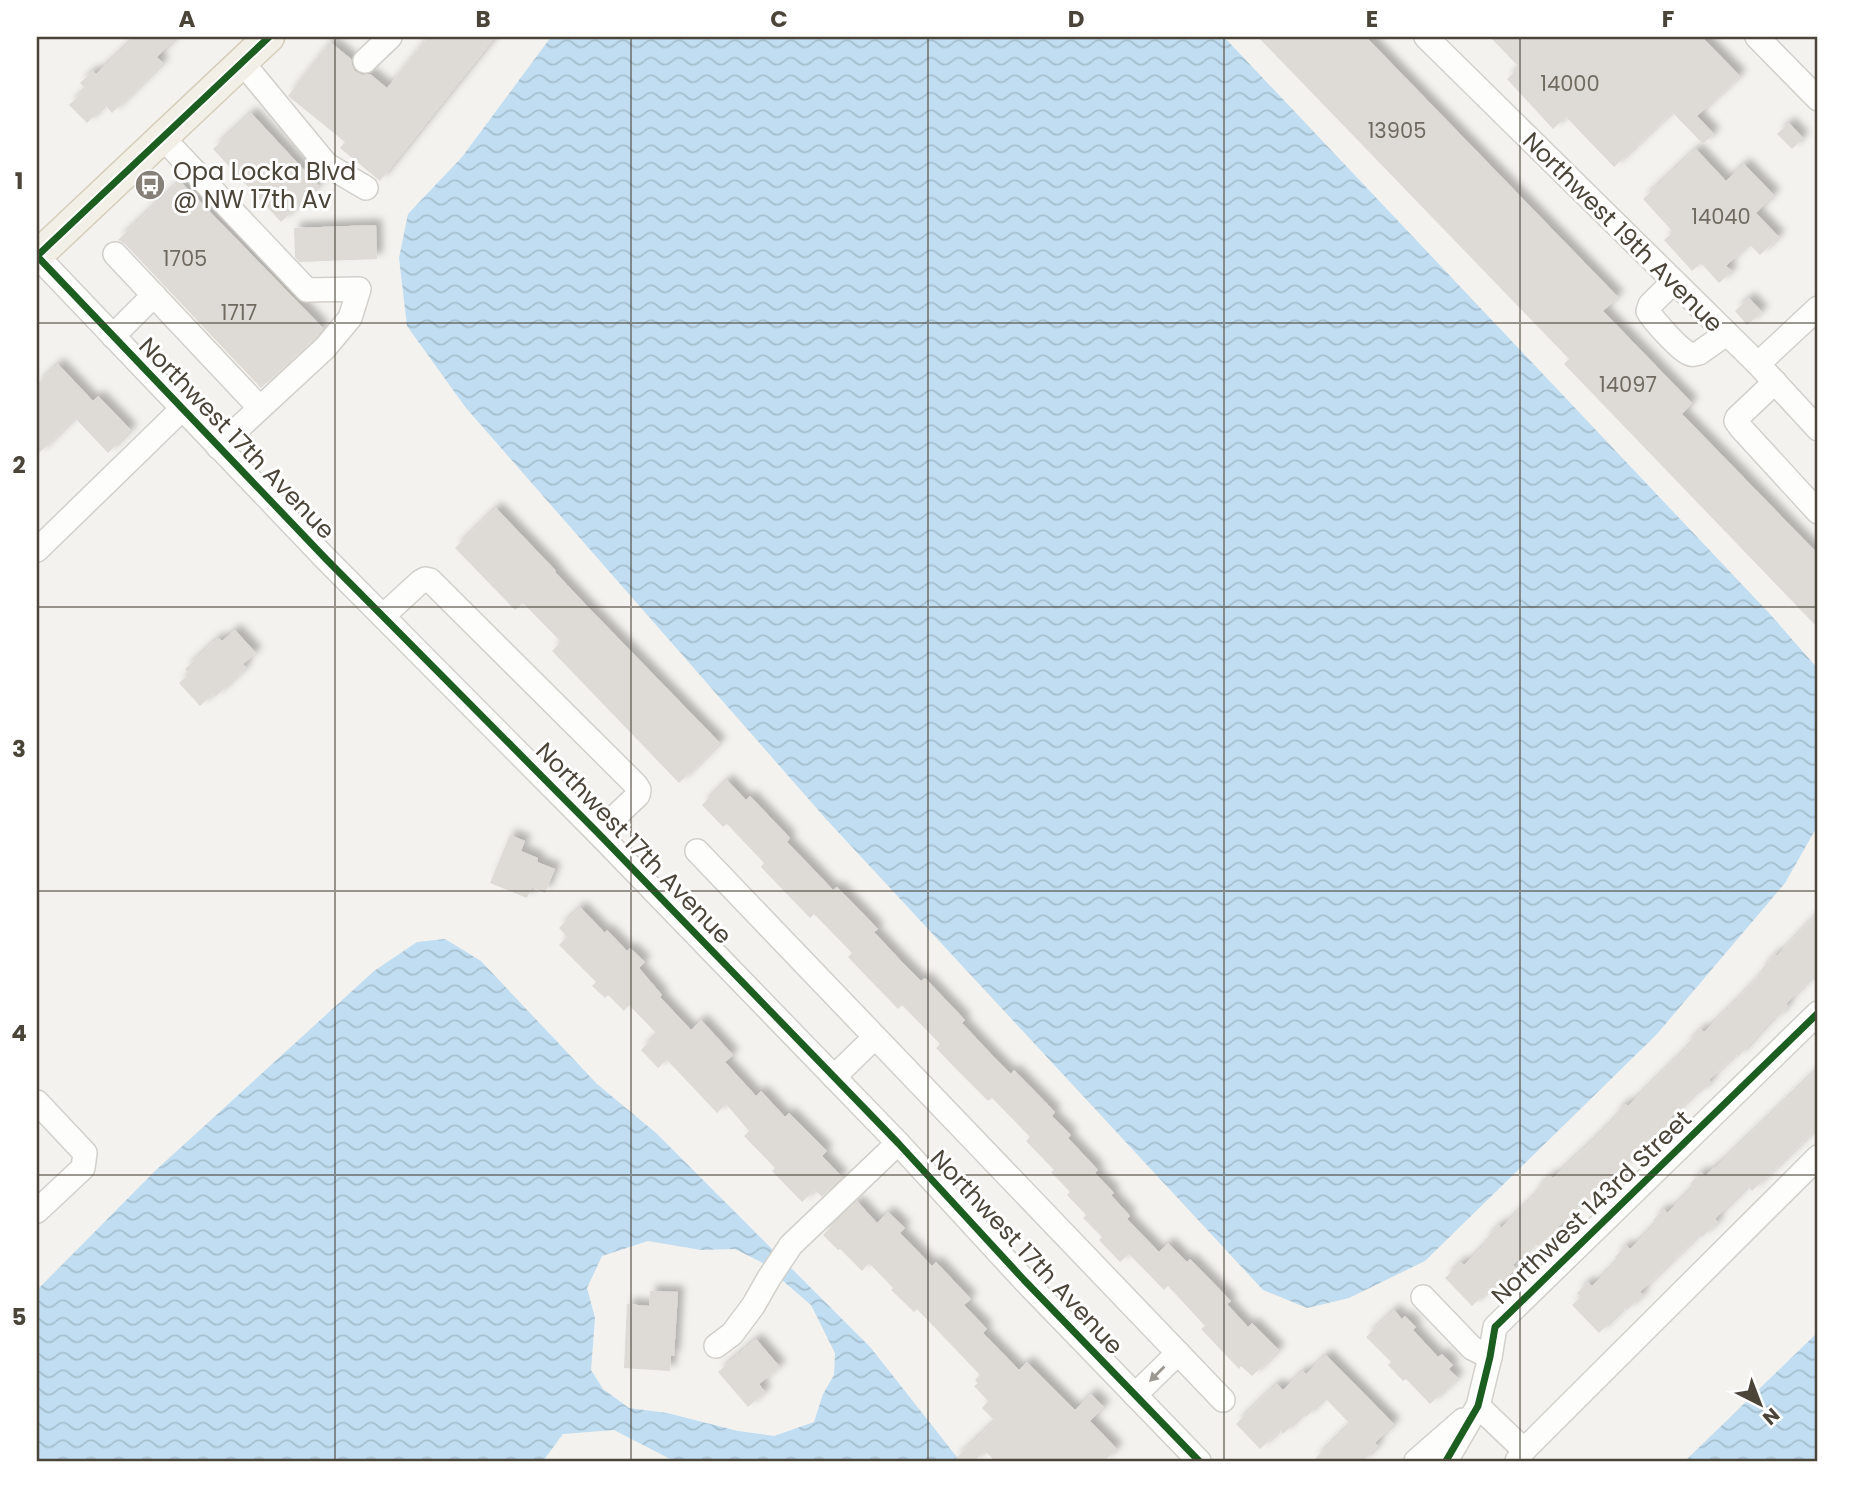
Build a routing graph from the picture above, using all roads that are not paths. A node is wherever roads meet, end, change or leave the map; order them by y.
1 (269, 37) edge
2 (390, 37) edge
3 (1426, 37) edge
4 (1757, 37) edge
5 (365, 61) dead end
6 (242, 62) junction
7 (1818, 100) edge
8 (162, 137) junction
9 (366, 188) dead end
10 (115, 254) dead end
11 (37, 256) edge
12 (1673, 282) junction
13 (154, 295) junction
14 (1818, 308) edge
15 (1726, 334) junction
16 (113, 336) junction
17 (1758, 365) junction
18 (1774, 382) junction
19 (260, 408) junction
20 (182, 409) junction
21 (1818, 429) edge
22 (218, 447) junction
23 (1818, 512) edge
24 (37, 550) edge
25 (383, 617) junction
26 (598, 833) junction
27 (697, 851) dead end
28 (1818, 1013) edge
29 (875, 1037) junction
30 (834, 1077) junction
31 (37, 1102) edge
32 (898, 1143) junction
33 (1818, 1157) edge
34 (37, 1211) edge
35 (1423, 1297) dead end
36 (716, 1346) dead end
37 (1178, 1353) junction
38 (1490, 1357) junction
39 (1135, 1395) junction
40 (1223, 1400) dead end
41 (1478, 1406) junction
42 (1520, 1456) edge
43 (1199, 1461) edge
44 (1416, 1461) edge
45 (1446, 1461) edge

1 - 6 main road
2 - 5 street
3 - 12 street, Northwest 19th Avenue
4 - 7 street
6 - 8 main road
6 - 9 street
8 - 11 main road
8 - 19 street
10 - 13 street
11 - 16 street, Northwest 17th Avenue
12 - 15 street, Northwest 19th Avenue
12 - 15 street
13 - 16 street
13 - 19 street
14 - 17 street
15 - 17 street, Northwest 19th Avenue
16 - 20 street, Northwest 17th Avenue
17 - 18 street, Northwest 19th Avenue
18 - 21 street, Northwest 19th Avenue
18 - 23 street
19 - 22 street
20 - 22 street, Northwest 17th Avenue
20 - 24 street
22 - 25 street, Northwest 17th Avenue
25 - 26 street, Northwest 17th Avenue
25 - 26 street
26 - 30 street, Northwest 17th Avenue
27 - 29 street
28 - 38 street, Northwest 143rd Street
29 - 30 street
29 - 37 street
30 - 32 street, Northwest 17th Avenue
31 - 34 street
32 - 36 street
32 - 39 street, Northwest 17th Avenue
33 - 42 street
35 - 38 street
37 -> 39 street
37 - 40 street
38 - 41 street, Northwest 143rd Street
39 - 43 street, Northwest 17th Avenue
41 - 42 street
41 - 44 street
41 - 45 street, Northwest 143rd Street

